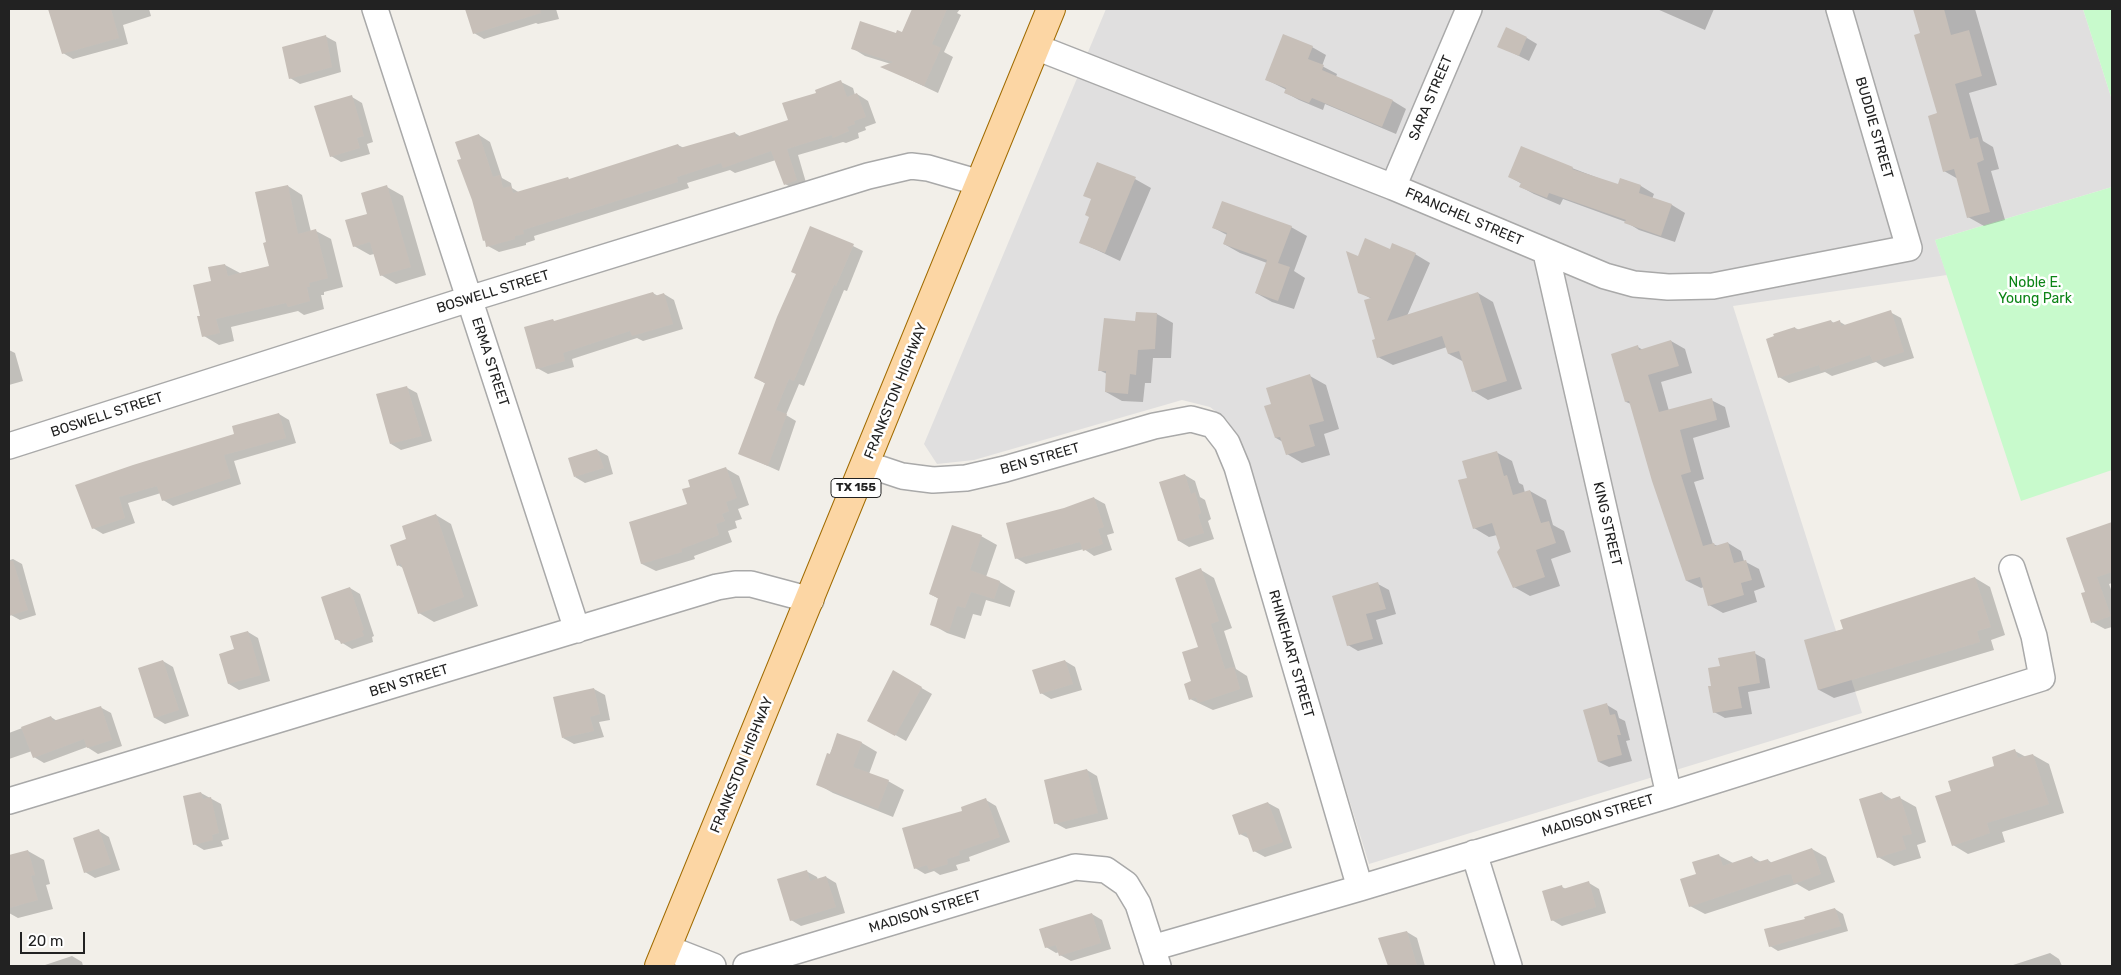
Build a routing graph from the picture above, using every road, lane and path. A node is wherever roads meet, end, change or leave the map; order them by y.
1 (375, 9) edge
2 (1051, 9) edge
3 (1469, 9) edge
4 (1839, 9) edge
5 (1036, 46) junction
6 (980, 183) junction
7 (1393, 187) junction
8 (1909, 248) joint
9 (1546, 253) junction
10 (469, 299) junction
11 (1213, 425) joint
12 (9, 446) edge
13 (866, 464) junction
14 (2012, 568) dead end
15 (811, 600) junction
16 (577, 630) junction
17 (1669, 795) junction
18 (9, 801) edge
19 (1474, 853) junction
20 (1360, 888) junction
21 (663, 957) edge
22 (1155, 957) edge
23 (713, 966) edge
24 (746, 966) edge
25 (1509, 966) edge

1 - 10 street, ERMA STREET
2 - 5 main road, FRANKSTON HIGHWAY / TX 155
3 - 7 street, SARA STREET
4 - 8 street, BUDDIE STREET
5 - 6 main road, FRANKSTON HIGHWAY / TX 155
5 - 7 street, FRANCHEL STREET
6 - 10 street, BOSWELL STREET
6 - 13 main road, FRANKSTON HIGHWAY / TX 155
7 - 9 street, FRANCHEL STREET
8 - 9 street, FRANCHEL STREET
9 - 17 street, KING STREET
10 - 12 street, BOSWELL STREET
10 - 16 street, ERMA STREET
11 - 13 street, BEN STREET
11 - 20 street, RHINEHART STREET
13 - 15 main road, FRANKSTON HIGHWAY / TX 155
14 - 17 street, MADISON STREET
15 - 16 street, BEN STREET
15 - 21 main road, FRANKSTON HIGHWAY / TX 155
16 - 18 street, BEN STREET
17 - 19 street, MADISON STREET
19 - 20 street, MADISON STREET
19 - 25 street
20 - 22 street, MADISON STREET
21 - 23 street
22 - 24 street, MADISON STREET

